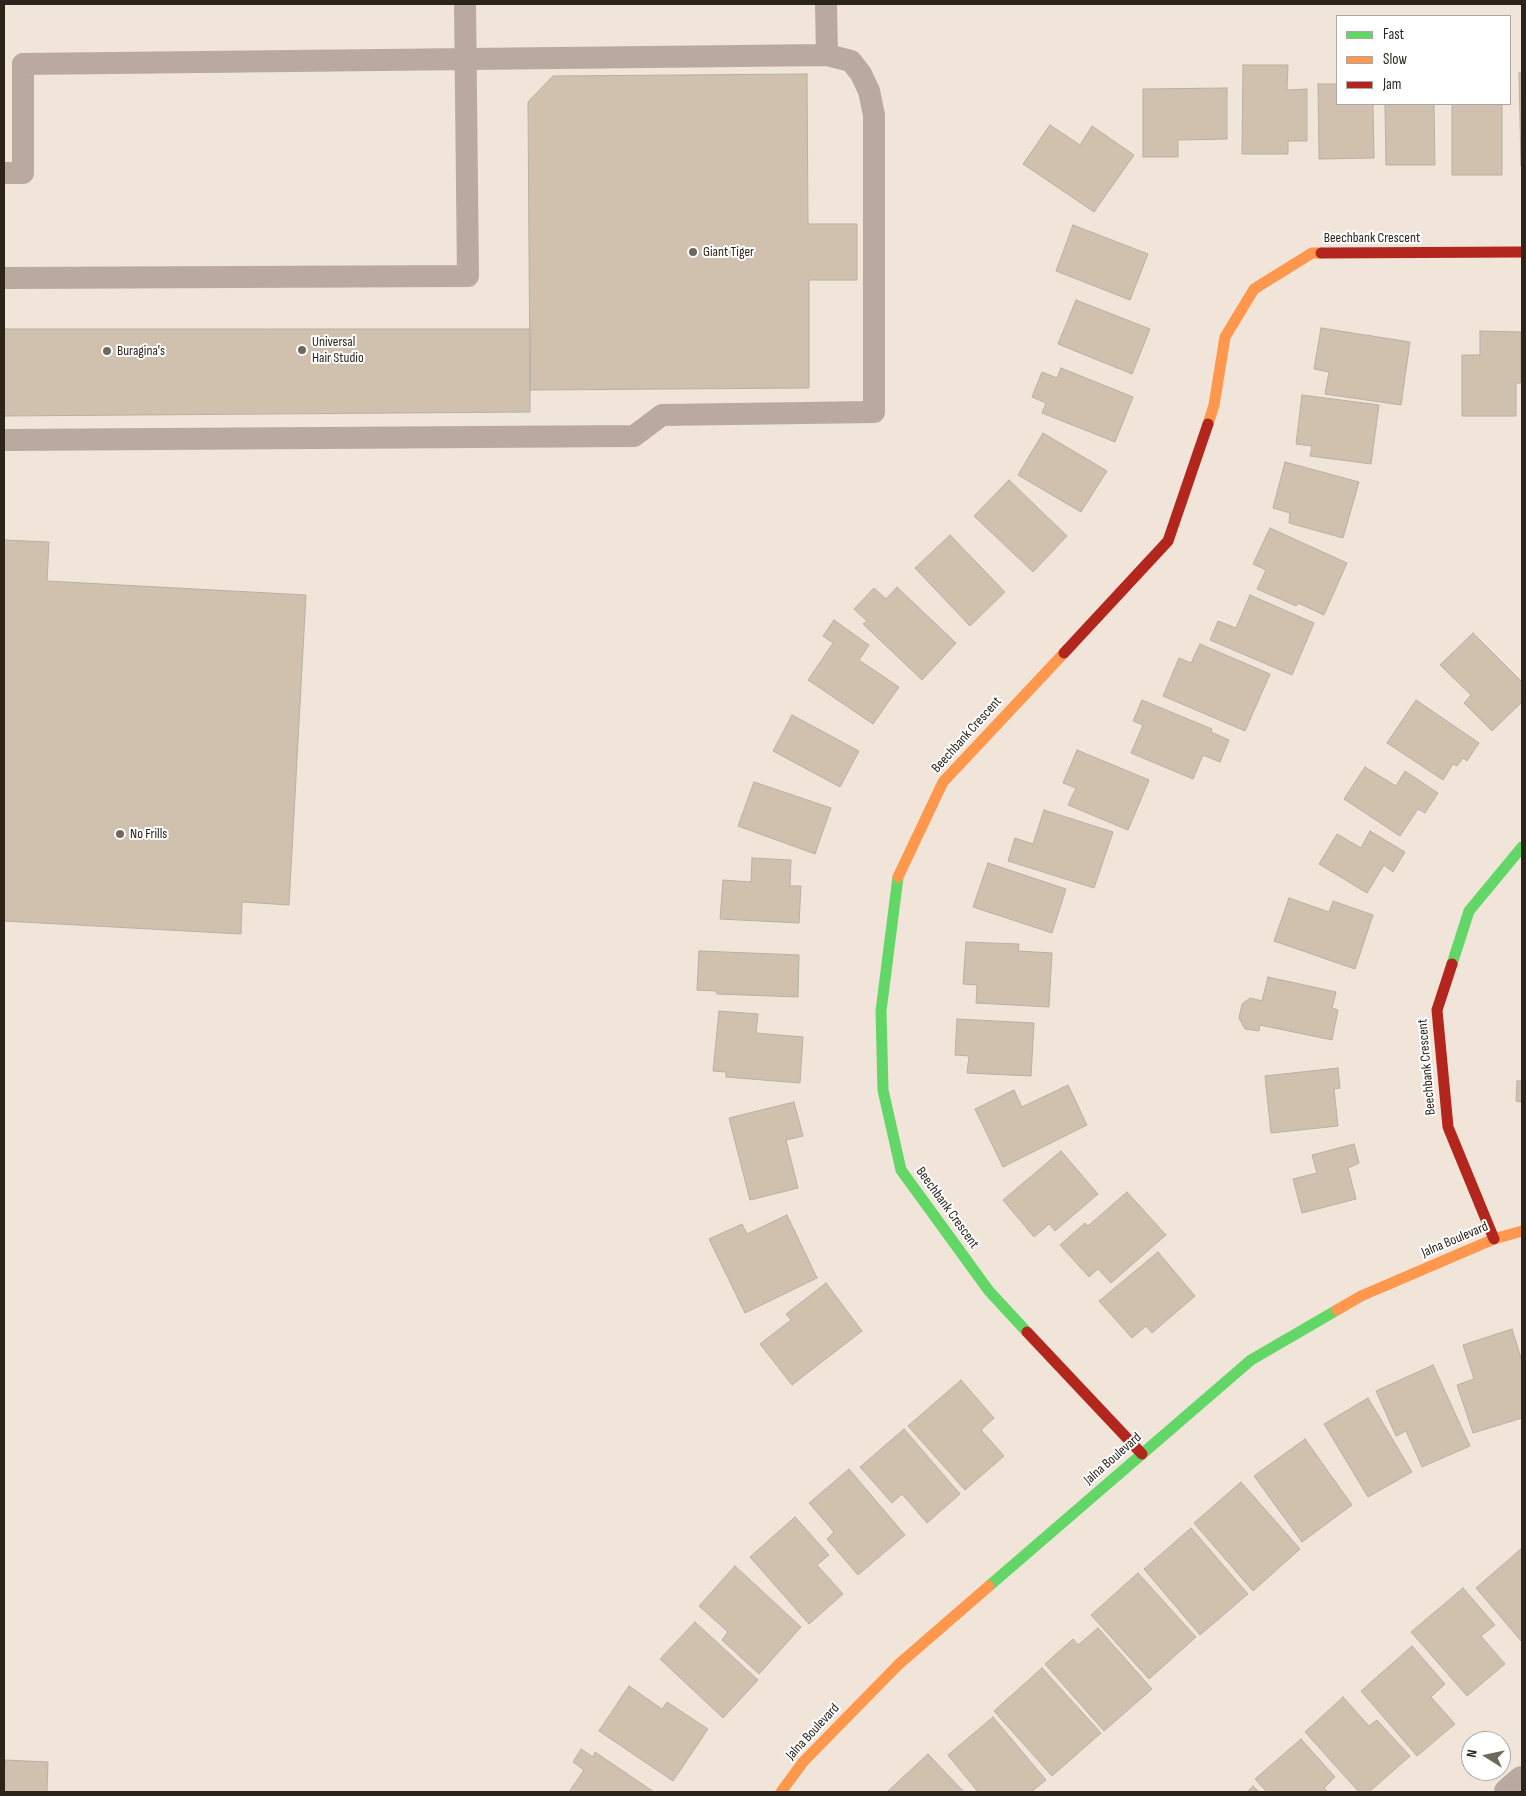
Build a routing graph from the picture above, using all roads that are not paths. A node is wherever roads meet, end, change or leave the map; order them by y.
1 (465, 4) edge
2 (826, 4) edge
3 (827, 54) junction
4 (466, 58) junction
5 (4, 173) edge
6 (1522, 252) edge
7 (4, 278) edge
8 (4, 440) edge
9 (1522, 847) edge
10 (1522, 1231) edge
11 (1494, 1239) junction
12 (1142, 1454) junction
13 (1522, 1780) edge
14 (781, 1792) edge
15 (1508, 1792) edge

1 - 4 lane
2 - 3 lane
3 - 4 lane
3 - 8 lane
4 - 5 lane
4 - 7 lane
6 - 12 street, Beechbank Crescent
9 - 11 street, Beechbank Crescent
10 - 11 street, Jalna Boulevard
11 - 12 street, Jalna Boulevard
12 - 14 street, Jalna Boulevard
13 - 15 street

